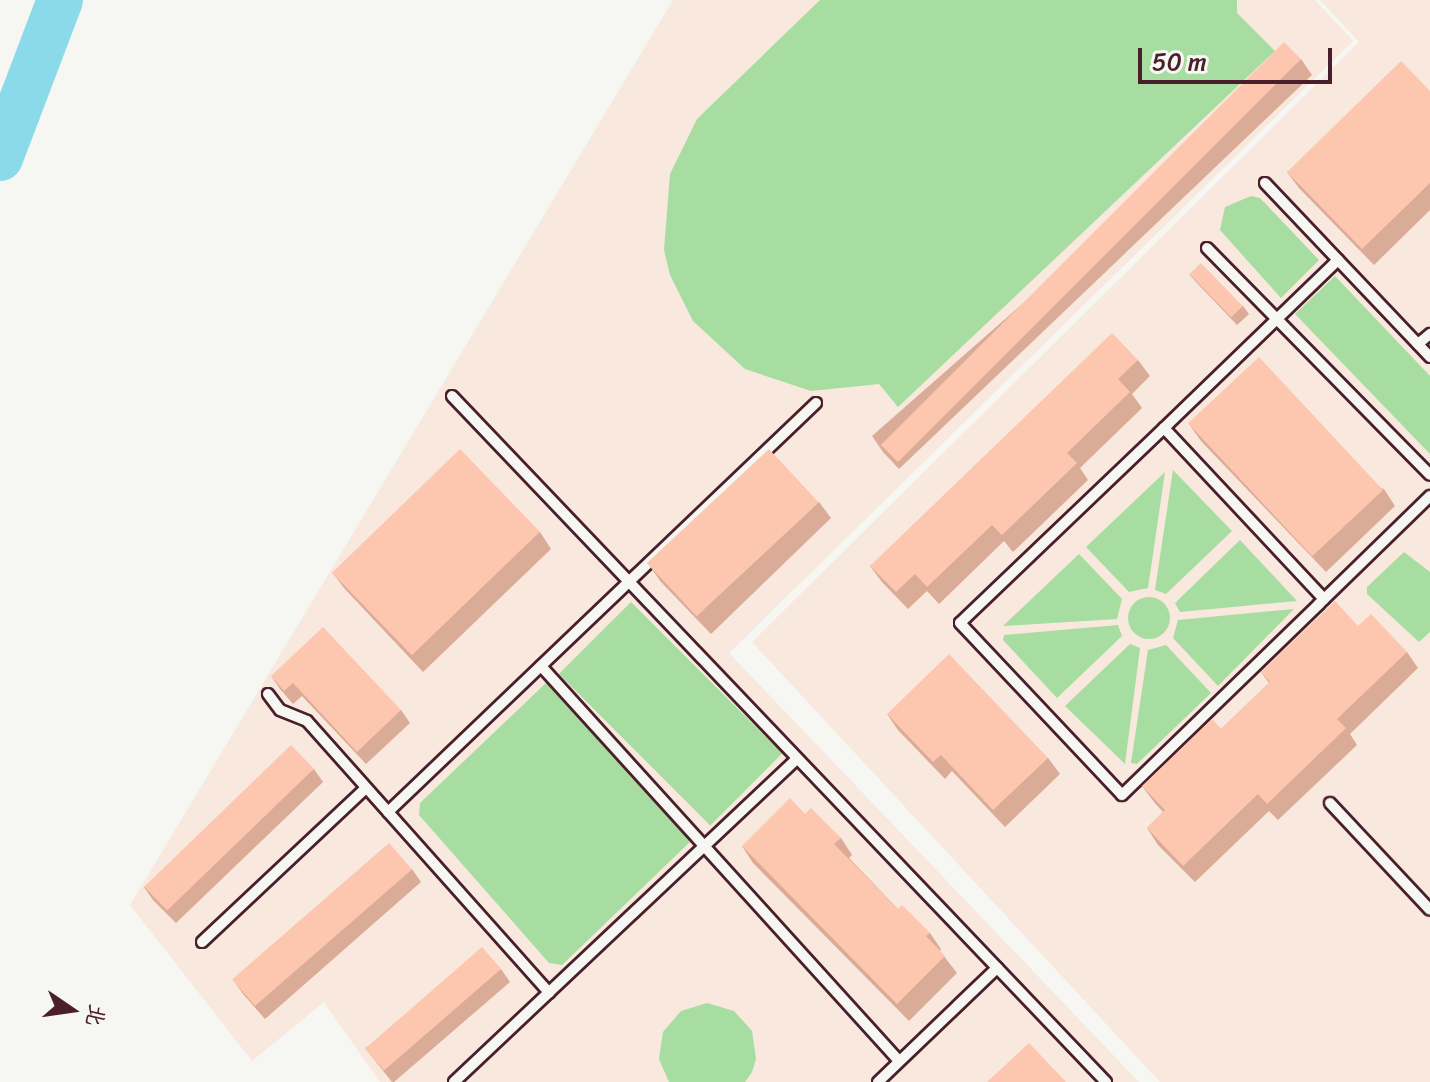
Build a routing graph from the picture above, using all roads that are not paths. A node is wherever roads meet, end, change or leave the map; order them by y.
1 (1265, 183) dead end
2 (1207, 248) dead end
3 (1338, 260) junction
4 (1277, 319) junction
5 (1430, 334) edge
6 (1418, 344) junction
7 (1430, 357) edge
8 (452, 396) dead end
9 (816, 403) dead end
10 (1164, 428) junction
11 (1430, 475) edge
12 (1430, 496) edge
13 (629, 582) junction
14 (1324, 599) junction
15 (541, 666) junction
16 (268, 694) edge
17 (797, 759) junction
18 (366, 788) junction
19 (1330, 803) dead end
20 (388, 812) junction
21 (704, 846) junction
22 (1430, 910) edge
23 (202, 942) dead end
24 (997, 968) junction
25 (549, 993) junction
26 (899, 1061) junction
27 (454, 1082) edge
28 (878, 1082) edge
29 (1106, 1082) edge

1 - 3 lane
2 - 4 lane
3 - 4 lane
3 - 6 lane
4 - 10 lane
4 - 11 lane
5 - 6 lane
6 - 7 lane
8 - 13 lane
9 - 13 lane
10 - 14 lane
10 - 14 lane
12 - 14 lane
13 - 15 lane
13 - 17 lane
15 - 20 lane
15 - 21 lane
16 - 18 lane
17 - 21 lane
17 - 24 lane
18 - 20 lane
18 - 23 lane
19 - 22 lane
20 - 25 lane
21 - 25 lane
21 - 26 lane
24 - 26 lane
24 - 29 lane
25 - 27 lane
26 - 28 lane

